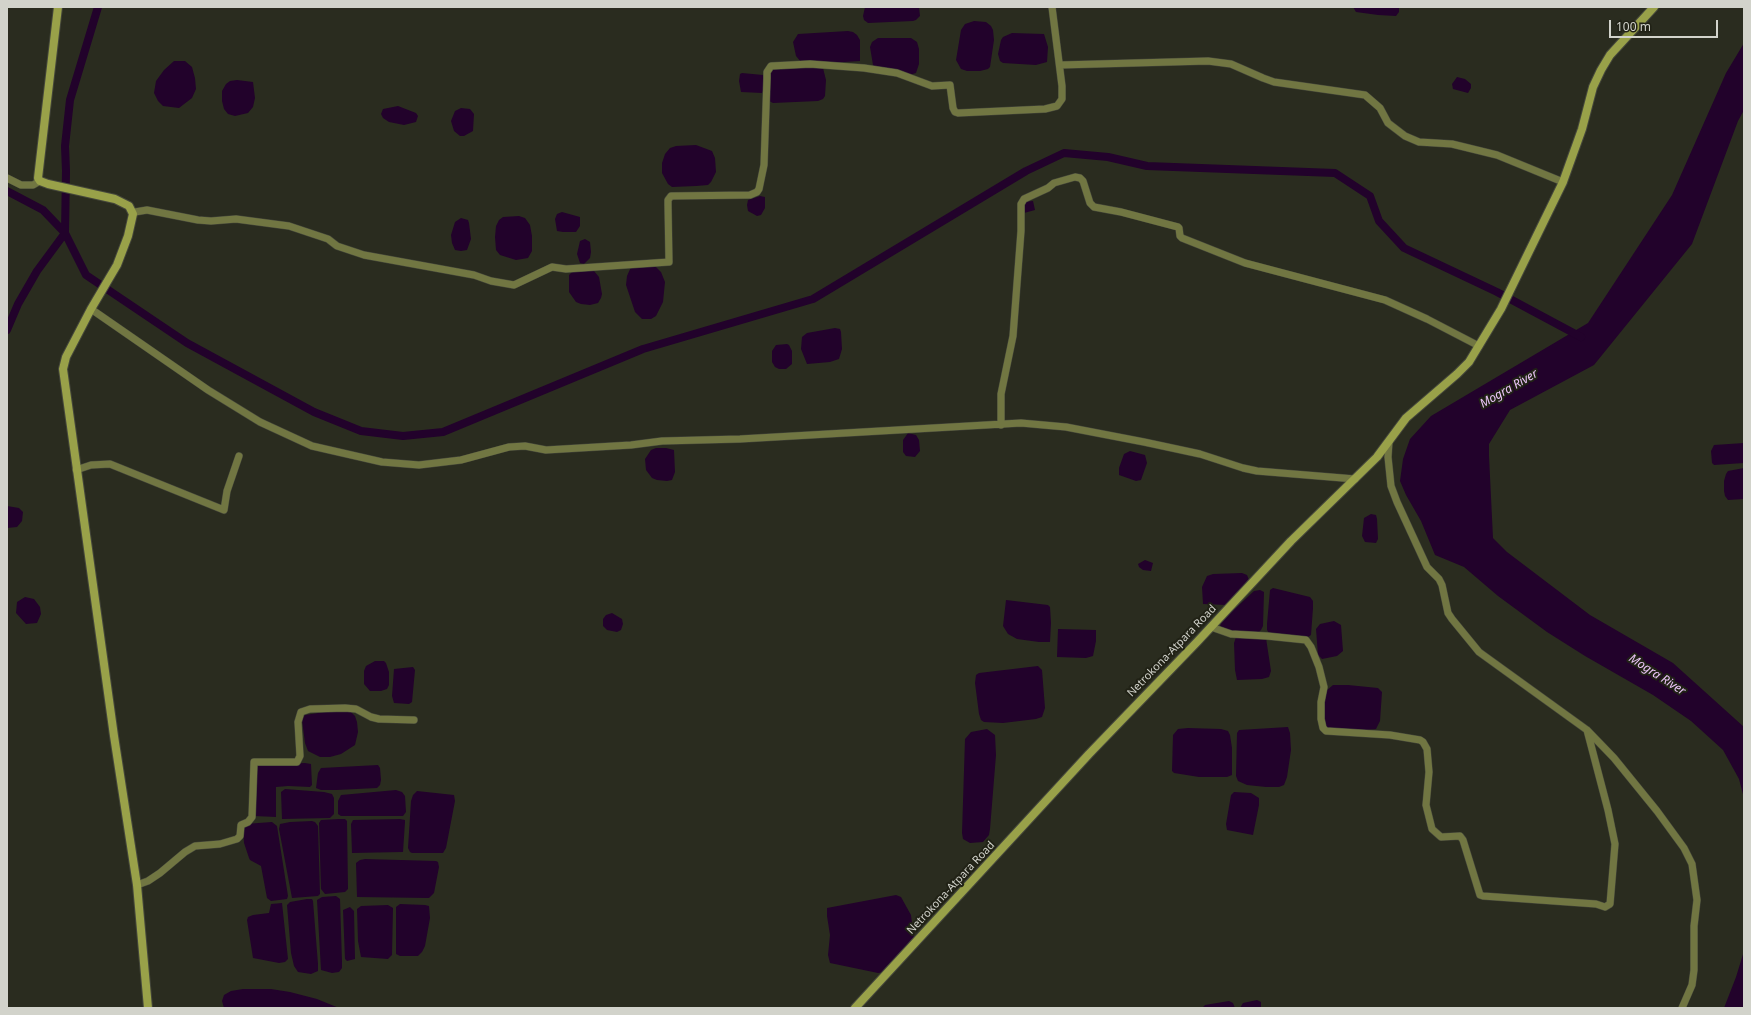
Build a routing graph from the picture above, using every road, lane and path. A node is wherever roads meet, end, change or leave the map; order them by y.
1 (58, 7) edge
2 (1052, 7) edge
3 (1654, 7) edge
4 (1060, 66) junction
5 (7, 178) edge
6 (40, 181) junction
7 (1563, 182) junction
8 (132, 214) junction
9 (91, 309) junction
10 (1479, 346) junction
11 (1001, 425) junction
12 (1390, 442) junction
13 (239, 456) dead end
14 (76, 470) junction
15 (1355, 479) junction
16 (1211, 627) junction
17 (414, 720) dead end
18 (1587, 730) junction
19 (136, 885) junction
20 (148, 1008) edge
21 (855, 1008) edge
22 (1682, 1008) edge

1 - 6 street
2 - 4 street
3 - 7 street, Netrokona-Atpara Road
4 - 7 street
4 - 8 street
5 - 6 street
6 - 8 street
7 - 10 street, Netrokona-Atpara Road
8 - 9 street
9 - 11 street
9 - 14 street
10 - 11 street
10 - 12 street, Netrokona-Atpara Road
11 - 15 street
12 - 15 street, Netrokona-Atpara Road
12 - 18 street
13 - 14 street
14 - 19 street
15 - 16 street, Netrokona-Atpara Road
16 - 18 street
16 - 21 street, Netrokona-Atpara Road
17 - 19 street
18 - 22 street
19 - 20 street

